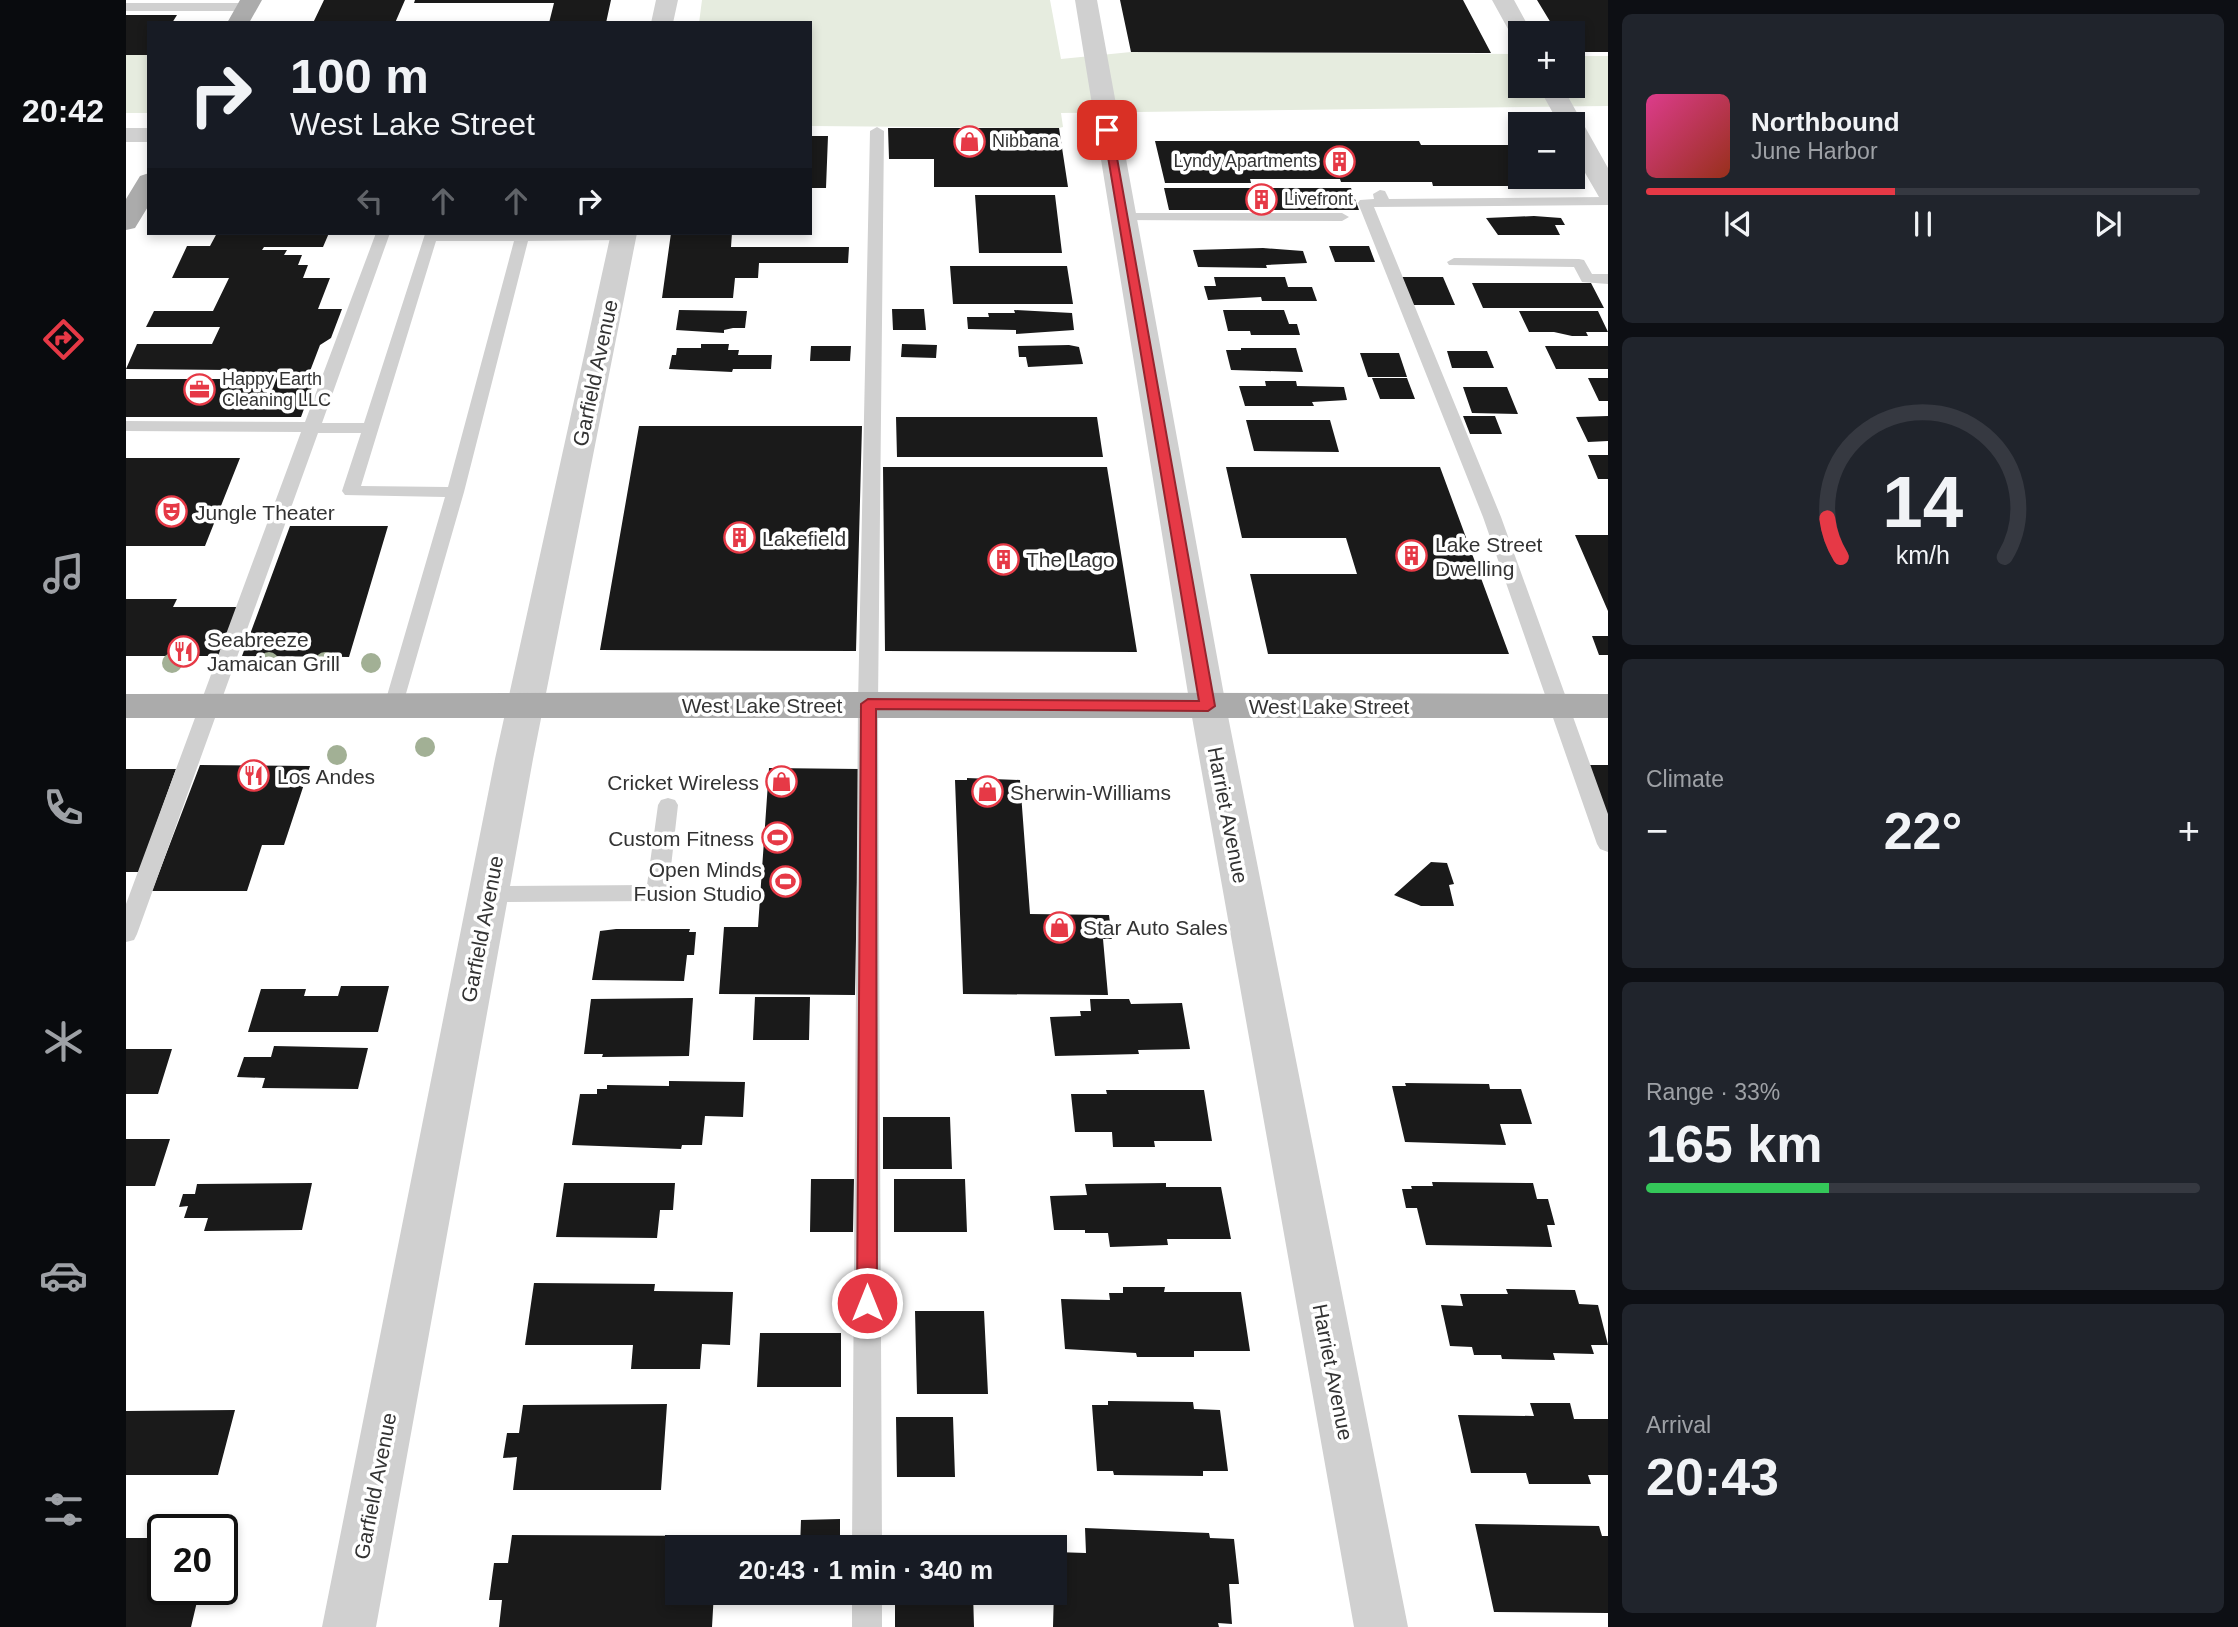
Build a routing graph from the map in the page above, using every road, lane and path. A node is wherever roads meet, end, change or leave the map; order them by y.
1 (667, 0) edge
2 (1086, 0) edge
3 (1503, 0) edge
4 (126, 7) edge
5 (245, 10) edge
6 (662, 21) edge
7 (1514, 21) edge
8 (877, 131) dead end
9 (126, 135) edge
10 (147, 135) edge
11 (1585, 150) edge
12 (147, 185) edge
13 (1608, 191) edge
14 (1608, 201) edge
15 (1342, 217) dead end
16 (1123, 218) junction
17 (126, 222) edge
18 (382, 235) edge
19 (590, 235) edge
20 (624, 235) edge
21 (522, 237) junction
22 (1454, 262) dead end
23 (1608, 279) edge
24 (126, 426) edge
25 (312, 428) junction
26 (371, 428) junction
27 (455, 492) junction
28 (868, 704) junction
29 (526, 705) junction
30 (126, 706) edge
31 (210, 706) junction
32 (394, 706) junction
33 (1208, 706) junction
34 (1558, 706) junction
35 (1608, 706) edge
36 (668, 805) dead end
37 (1608, 844) edge
38 (489, 894) junction
39 (126, 934) edge
40 (867, 1535) edge
41 (867, 1605) edge
42 (349, 1627) edge
43 (867, 1627) edge
44 (1381, 1627) edge

1 - 6 street
2 - 16 street, Harriet Avenue
3 - 7 street
4 - 5 lane
8 - 28 lane
9 - 10 street
11 - 13 street
12 - 17 main road
14 - 34 lane
15 - 16 lane
16 - 33 street, Harriet Avenue
18 - 25 lane
19 - 21 lane
20 - 29 street, Garfield Avenue
21 - 26 lane
21 - 27 lane
22 - 23 lane
24 - 25 lane
25 - 26 lane
25 - 31 lane
26 - 27 lane
27 - 32 lane
28 - 29 main road, West Lake Street
28 - 33 main road, West Lake Street
28 - 40 lane
29 - 32 main road, West Lake Street
29 - 38 street, Garfield Avenue
30 - 31 main road, West Lake Street
31 - 32 main road, West Lake Street
31 - 39 lane
33 - 34 main road, West Lake Street
33 - 44 street, Harriet Avenue
34 - 35 main road, West Lake Street
34 - 37 lane
36 - 38 lane
38 - 42 street, Garfield Avenue
41 - 43 lane

